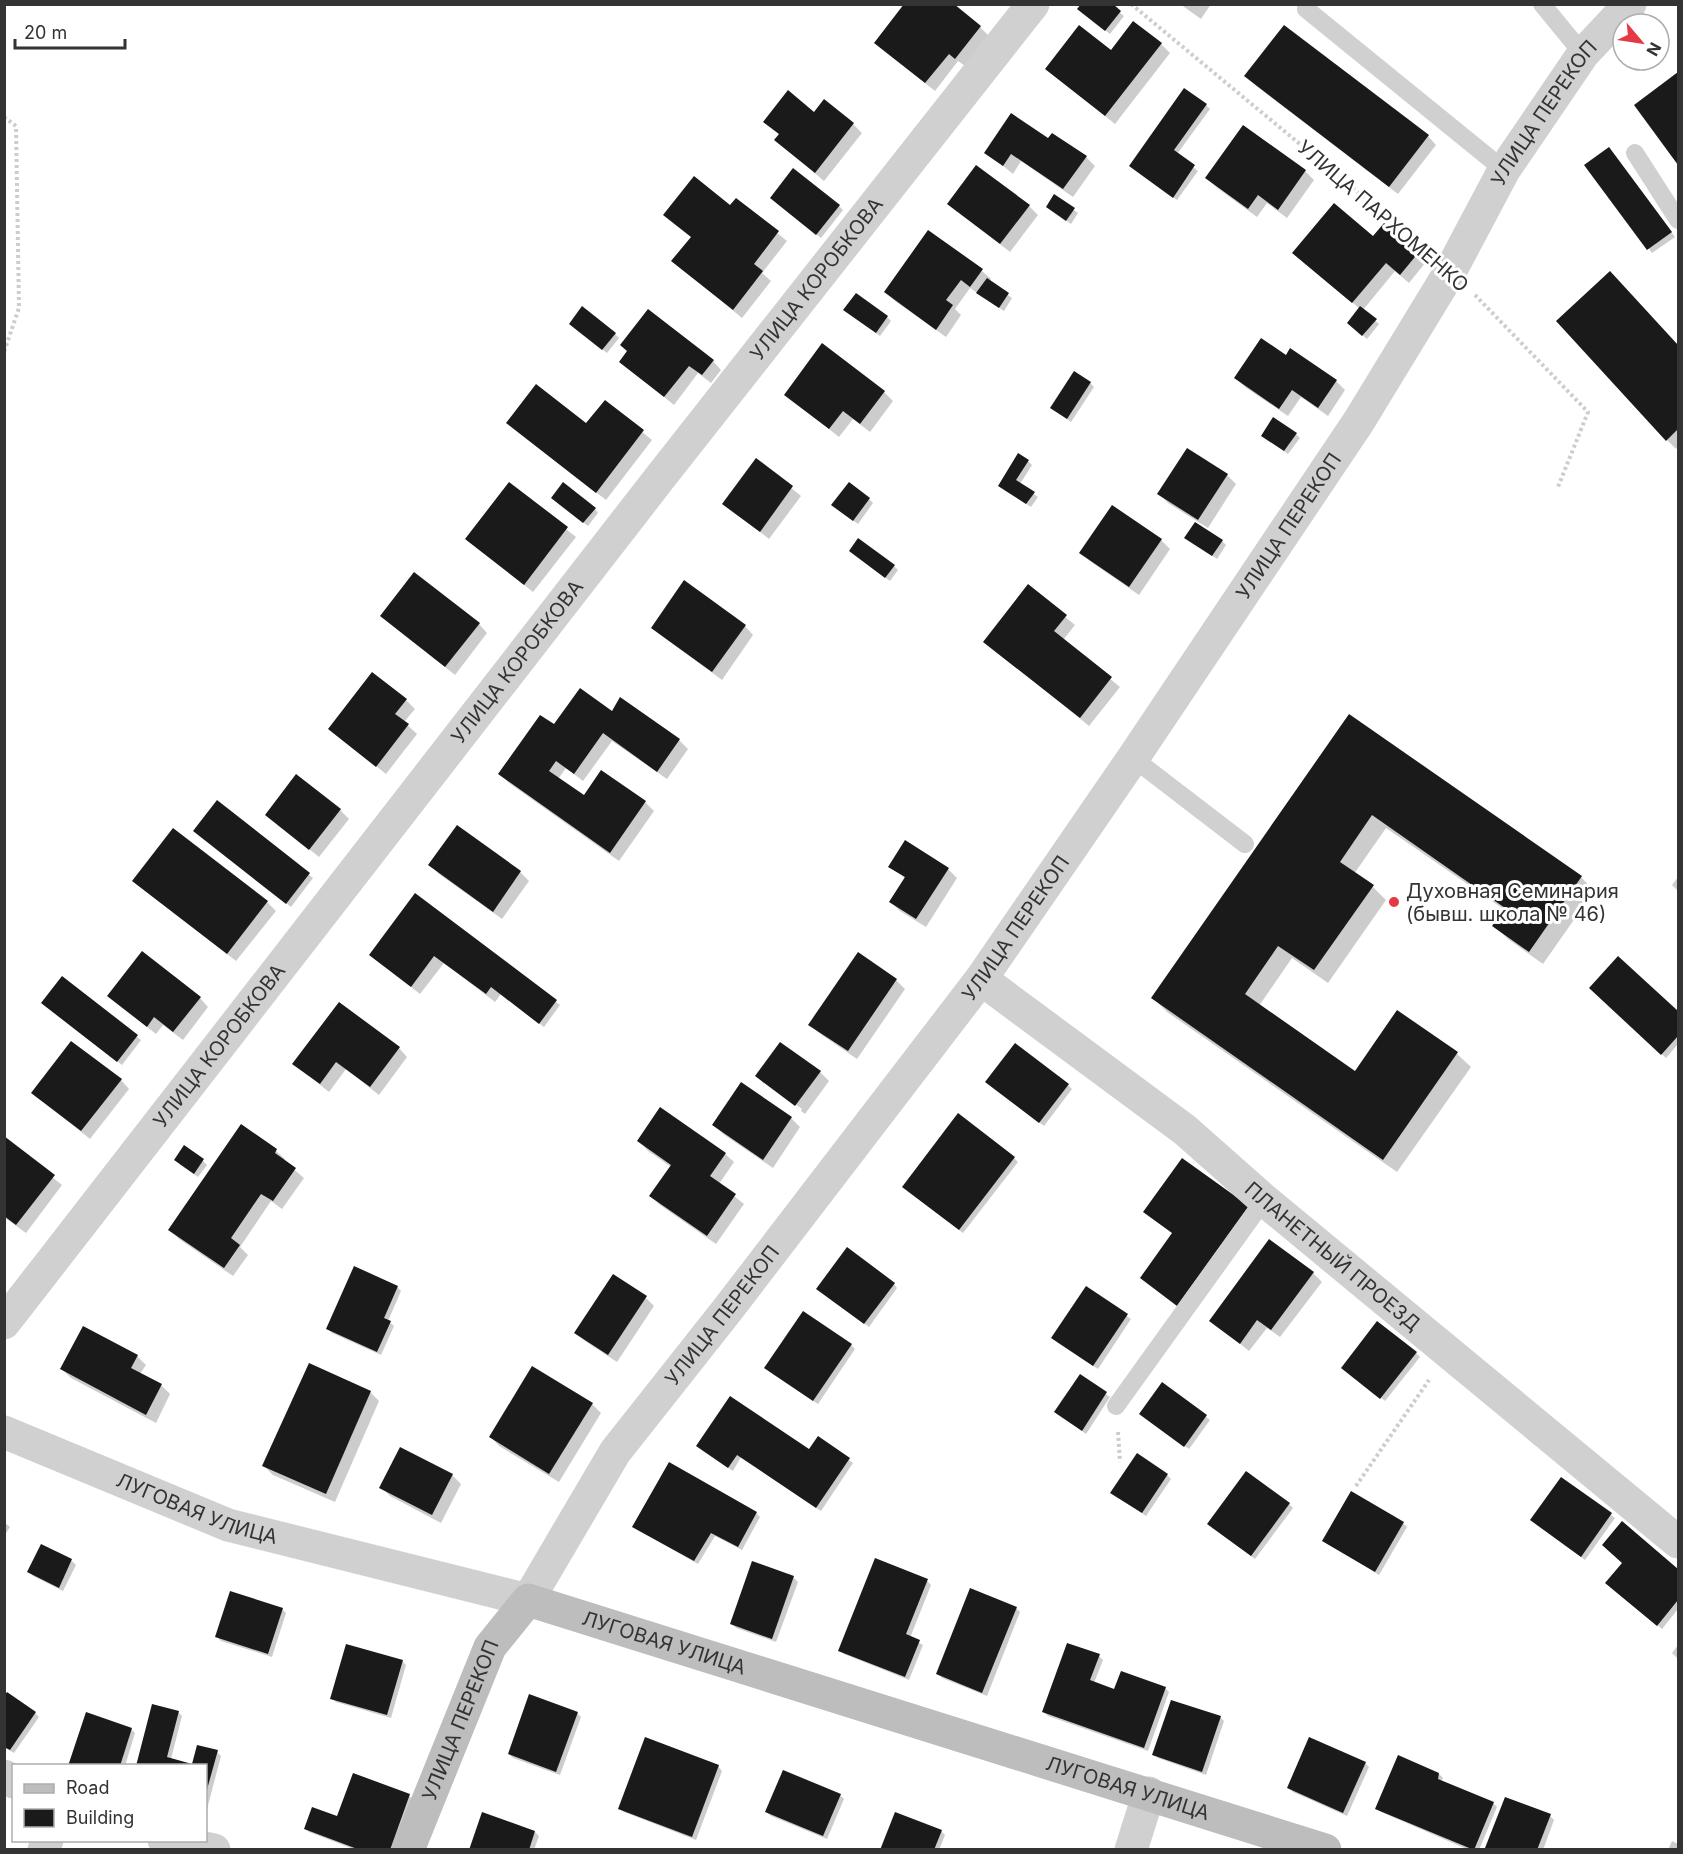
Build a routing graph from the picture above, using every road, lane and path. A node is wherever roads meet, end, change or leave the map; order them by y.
1 (1033, 4) edge
2 (1131, 4) edge
3 (1307, 4) edge
4 (1542, 4) edge
5 (1630, 4) edge
6 (1583, 54) junction
7 (4, 117) edge
8 (1635, 153) dead end
9 (1504, 170) junction
10 (1678, 220) edge
11 (1451, 270) junction
12 (4, 352) edge
13 (1558, 487) dead end
14 (1133, 758) junction
15 (1245, 844) dead end
16 (981, 979) junction
17 (1264, 1200) junction
18 (4, 1323) edge
19 (1448, 1352) junction
20 (1116, 1406) dead end
21 (4, 1432) edge
22 (1356, 1486) dead end
23 (1678, 1542) edge
24 (528, 1600) junction
25 (1149, 1793) junction
26 (174, 1842) edge
27 (214, 1850) edge
28 (408, 1850) edge
29 (1131, 1850) edge
30 (1325, 1850) edge

1 - 18 street, УЛИЦА КОРОБКОВА
2 - 11 path, УЛИЦА ПАРХОМЕНКО
3 - 9 lane
4 - 6 lane
5 - 6 street, УЛИЦА ПЕРЕКОП
6 - 9 street, УЛИЦА ПЕРЕКОП
7 - 12 path
8 - 10 lane
9 - 11 street, УЛИЦА ПЕРЕКОП
11 - 13 path, УЛИЦА ПАРХОМЕНКО
11 - 14 street, УЛИЦА ПЕРЕКОП
14 - 15 lane
14 - 16 street, УЛИЦА ПЕРЕКОП
16 - 17 street, ПЛАНЕТНЫЙ ПРОЕЗД
16 - 24 street, УЛИЦА ПЕРЕКОП
17 - 19 street, ПЛАНЕТНЫЙ ПРОЕЗД
17 - 20 lane
19 - 22 path
19 - 23 street, ПЛАНЕТНЫЙ ПРОЕЗД
21 - 24 street, ЛУГОВАЯ УЛИЦА
24 - 25 main road, ЛУГОВАЯ УЛИЦА
24 - 28 main road, УЛИЦА ПЕРЕКОП
25 - 29 street
25 - 30 main road, ЛУГОВАЯ УЛИЦА
26 - 27 street

